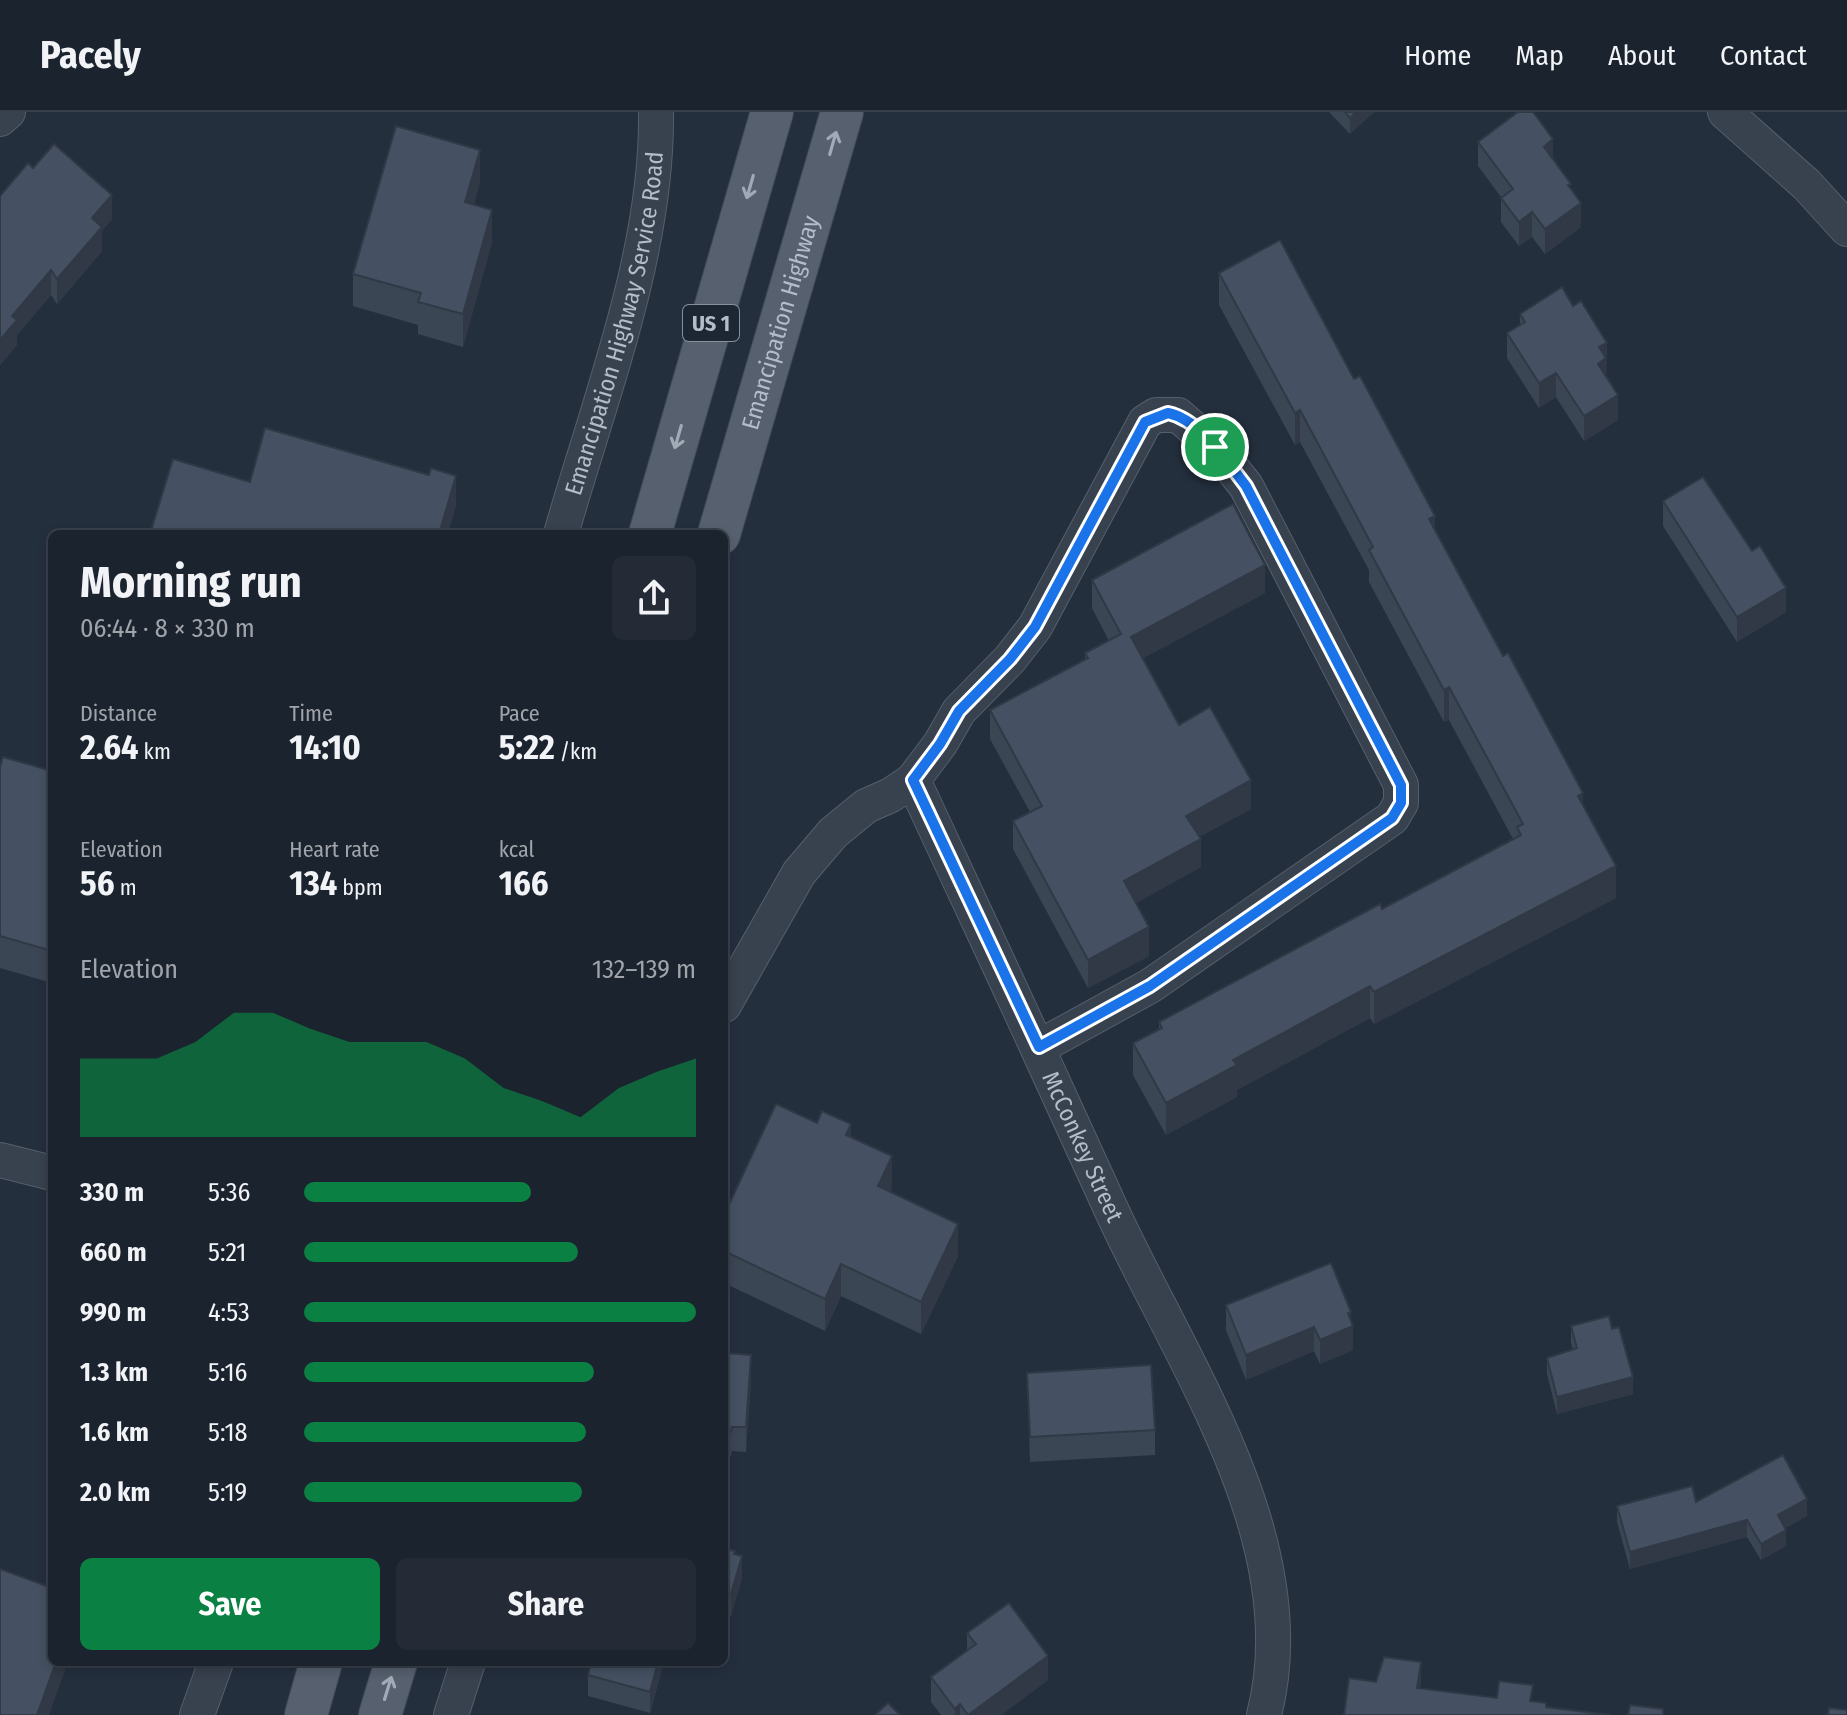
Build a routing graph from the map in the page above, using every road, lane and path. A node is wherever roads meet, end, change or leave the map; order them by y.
1 (8, 112) edge
2 (656, 112) edge
3 (772, 112) edge
4 (842, 112) edge
5 (1725, 112) edge
6 (0, 119) edge
7 (1847, 229) edge
8 (562, 530) edge
9 (651, 530) edge
10 (720, 530) edge
11 (913, 780) junction
12 (728, 998) edge
13 (1039, 1047) junction
14 (0, 1160) edge
15 (48, 1172) edge
16 (215, 1666) edge
17 (320, 1666) edge
18 (395, 1666) edge
19 (467, 1666) edge
20 (197, 1715) edge
21 (306, 1715) edge
22 (380, 1715) edge
23 (451, 1715) edge
24 (1264, 1715) edge

1 - 6 street
2 - 8 street, Emancipation Highway Service Road
3 -> 9 main road, US 1
10 -> 4 main road, Emancipation Highway / US 1
5 - 7 street
11 - 12 street
11 - 13 street, McConkey Street
11 - 13 street
13 - 24 street, McConkey Street
14 - 15 street
16 - 20 street
17 - 21 main road
22 -> 18 main road
19 - 23 street

